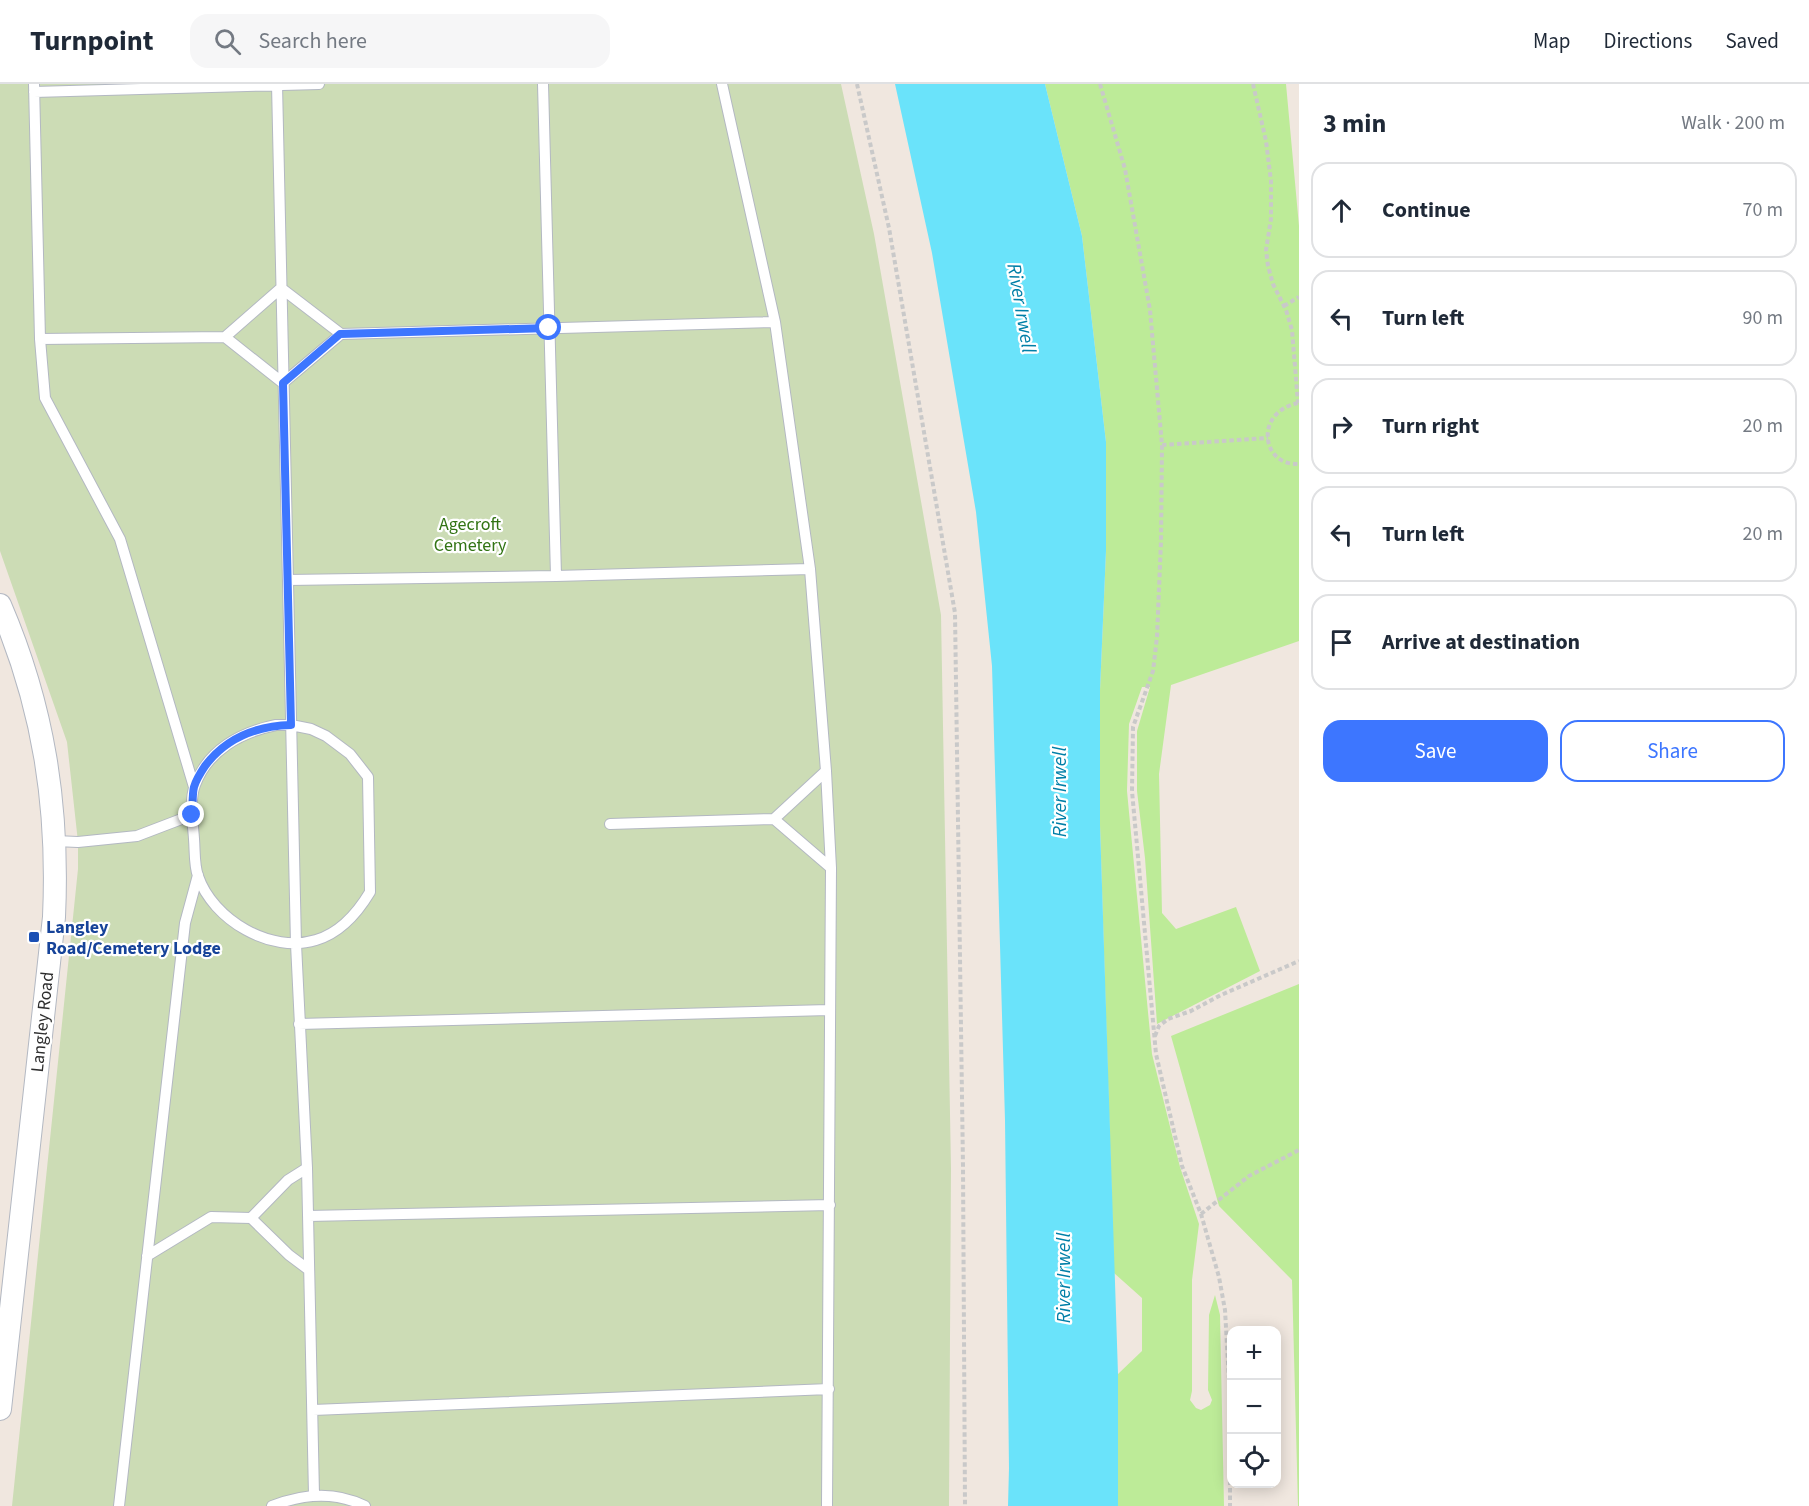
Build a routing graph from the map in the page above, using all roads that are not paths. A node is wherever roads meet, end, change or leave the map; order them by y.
1 (277, 84) edge
2 (319, 84) edge
3 (543, 84) edge
4 (722, 84) edge
5 (34, 88) edge
6 (281, 288) junction
7 (775, 322) junction
8 (549, 328) junction
9 (340, 334) junction
10 (225, 337) junction
11 (40, 339) junction
12 (283, 383) junction
13 (810, 569) junction
14 (556, 576) junction
15 (288, 580) junction
16 (0, 605) edge
17 (291, 725) junction
18 (826, 771) junction
19 (194, 787) junction
20 (192, 815) junction
21 (774, 819) junction
22 (610, 824) dead end
23 (55, 841) junction
24 (831, 868) junction
25 (198, 875) junction
26 (296, 944) junction
27 (830, 1010) junction
28 (299, 1024) junction
29 (307, 1168) junction
30 (830, 1205) junction
31 (308, 1216) junction
32 (251, 1218) junction
33 (147, 1256) junction
34 (309, 1270) junction
35 (829, 1389) junction
36 (0, 1409) edge
37 (313, 1410) junction
38 (314, 1495) junction
39 (119, 1506) edge
40 (273, 1506) edge
41 (365, 1506) edge
42 (827, 1506) edge

1 - 2 lane
1 - 5 lane
1 - 6 lane
3 - 8 lane
4 - 7 lane
5 - 11 lane
6 - 9 lane
6 - 10 lane
6 - 12 lane
7 - 8 lane
7 - 13 lane
8 - 9 lane
8 - 14 lane
9 - 12 lane
10 - 11 lane
10 - 12 lane
11 - 19 lane
12 - 15 lane
13 - 14 lane
13 - 18 lane
14 - 15 lane
15 - 17 lane
16 - 23 street, Langley Road
17 - 19 lane
17 - 26 lane
17 - 26 lane
18 - 21 lane
18 - 24 lane
19 - 20 lane
20 - 23 lane
20 - 25 lane
21 - 22 lane
21 - 24 lane
23 - 36 street, Langley Road
24 - 27 lane
25 - 26 lane
25 - 33 lane
26 - 28 lane
27 - 28 lane
27 - 30 lane
28 - 29 lane
29 - 31 lane
29 - 32 lane
30 - 31 lane
30 - 35 lane
31 - 34 lane
32 - 33 lane
32 - 34 lane
33 - 39 lane
34 - 37 lane
35 - 37 lane
35 - 42 lane
37 - 38 lane
38 - 40 lane
38 - 41 lane

